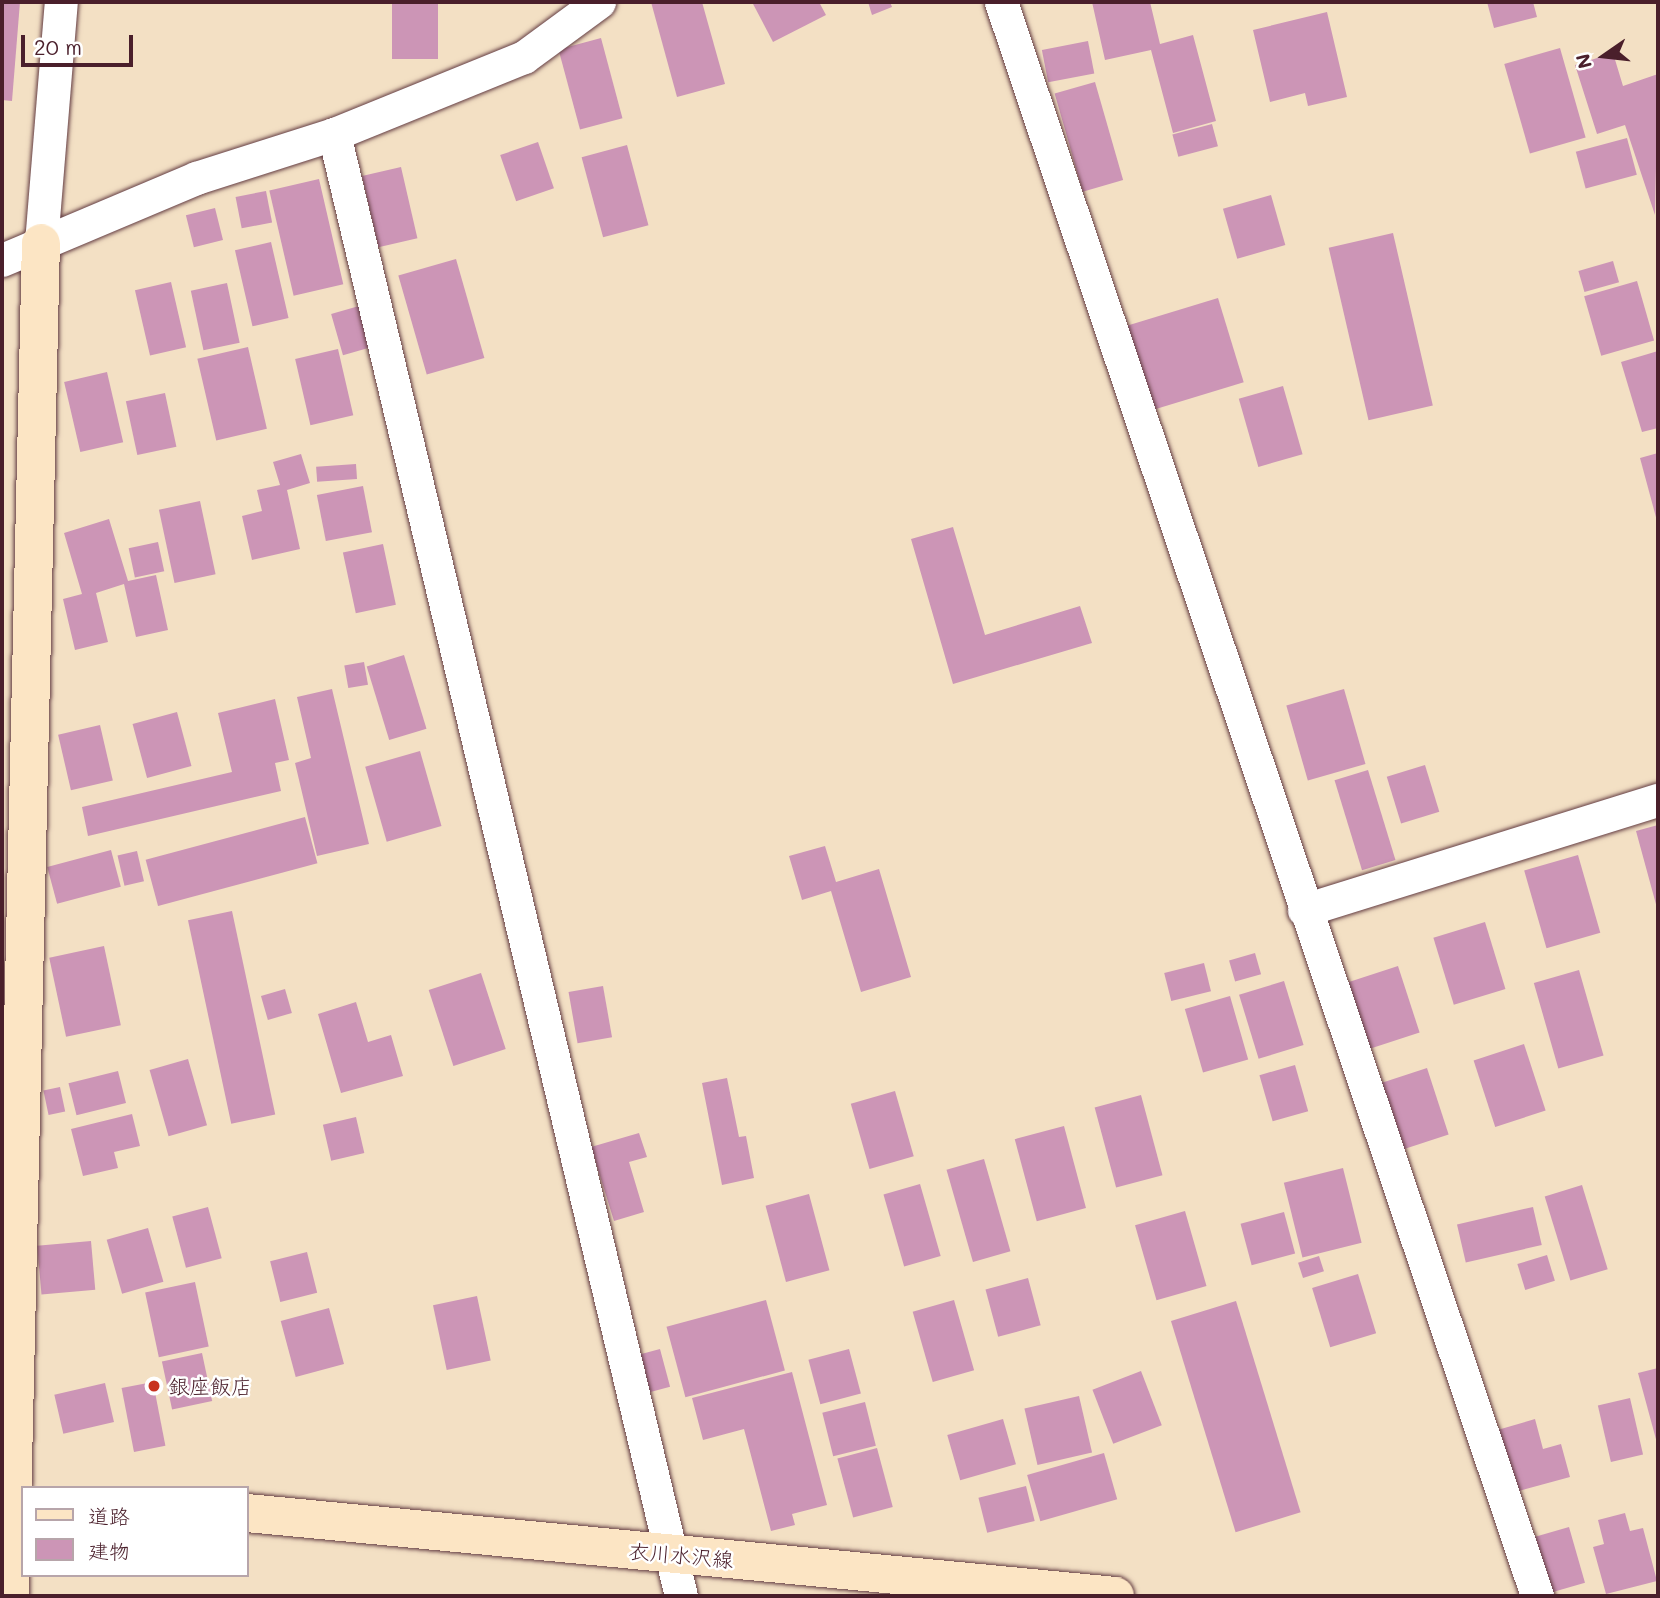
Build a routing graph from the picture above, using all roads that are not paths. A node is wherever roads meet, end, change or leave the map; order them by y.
1 (61, 2) edge
2 (599, 2) edge
3 (1001, 2) edge
4 (334, 134) junction
5 (41, 243) junction
6 (2, 260) edge
7 (1658, 800) edge
8 (1304, 910) junction
9 (13, 1491) edge
10 (248, 1513) edge
11 (671, 1554) junction
12 (10, 1596) edge
13 (681, 1596) edge
14 (1115, 1596) edge
15 (1537, 1596) edge

1 - 5 street
2 - 4 street
3 - 8 street
4 - 5 street
4 - 11 street
5 - 6 street
5 - 9 street
7 - 8 street
8 - 15 street
9 - 12 street
10 - 11 street, 衣川水沢線
11 - 13 street
11 - 14 street, 衣川水沢線

